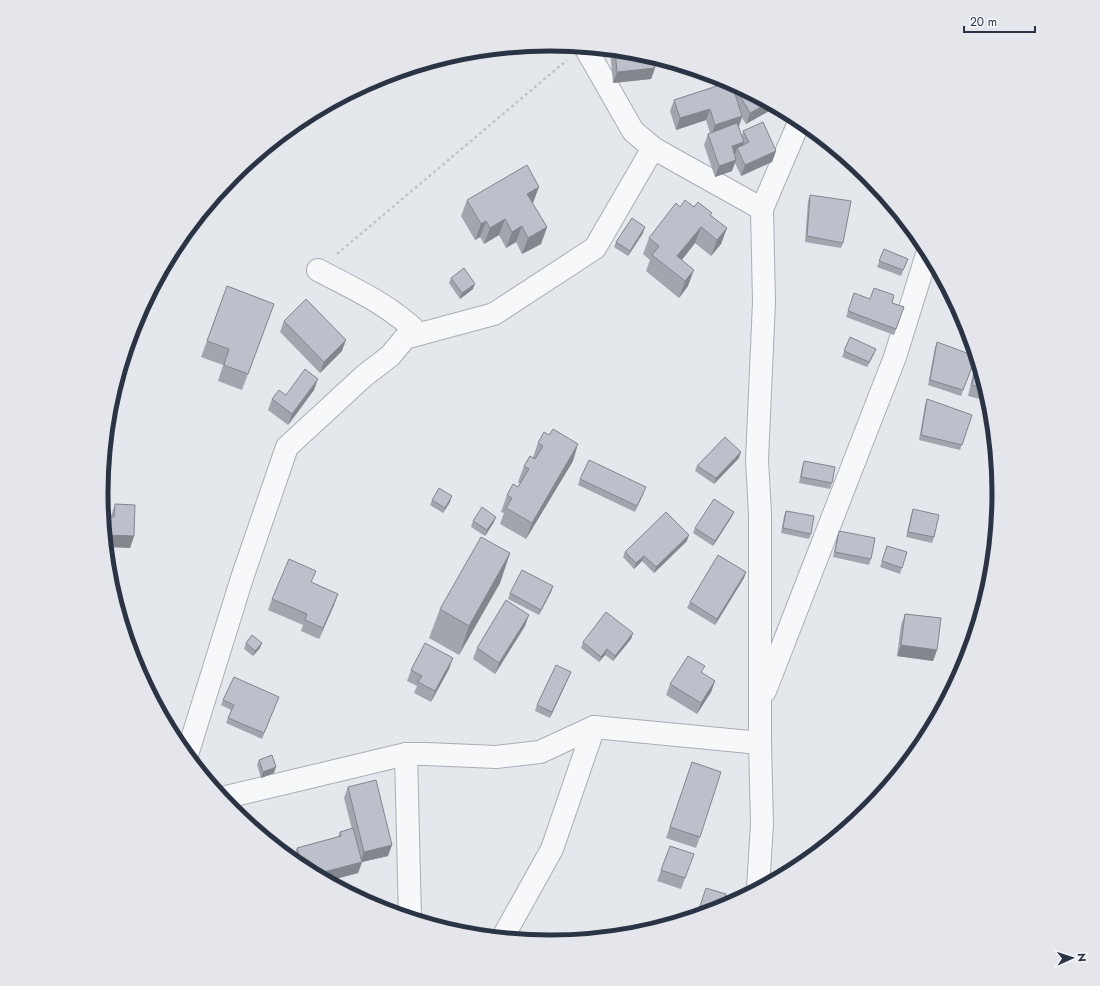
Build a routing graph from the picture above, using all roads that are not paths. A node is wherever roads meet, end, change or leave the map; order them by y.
1 (578, 52) edge
2 (797, 126) edge
3 (653, 148) junction
4 (762, 209) junction
5 (925, 259) edge
6 (318, 270) road end
7 (419, 334) junction
8 (760, 703) junction
9 (594, 726) junction
10 (760, 743) junction
11 (189, 748) edge
12 (406, 754) junction
13 (229, 796) edge
14 (758, 882) edge
15 (410, 913) edge
16 (506, 932) edge

1 - 3 street
2 - 4 street
3 - 4 street
3 - 7 street
4 - 8 street
5 - 8 street
6 - 7 street
7 - 11 street
8 - 10 street
9 - 10 street
9 - 12 street
9 - 16 street
10 - 14 street
12 - 13 street
12 - 15 street

